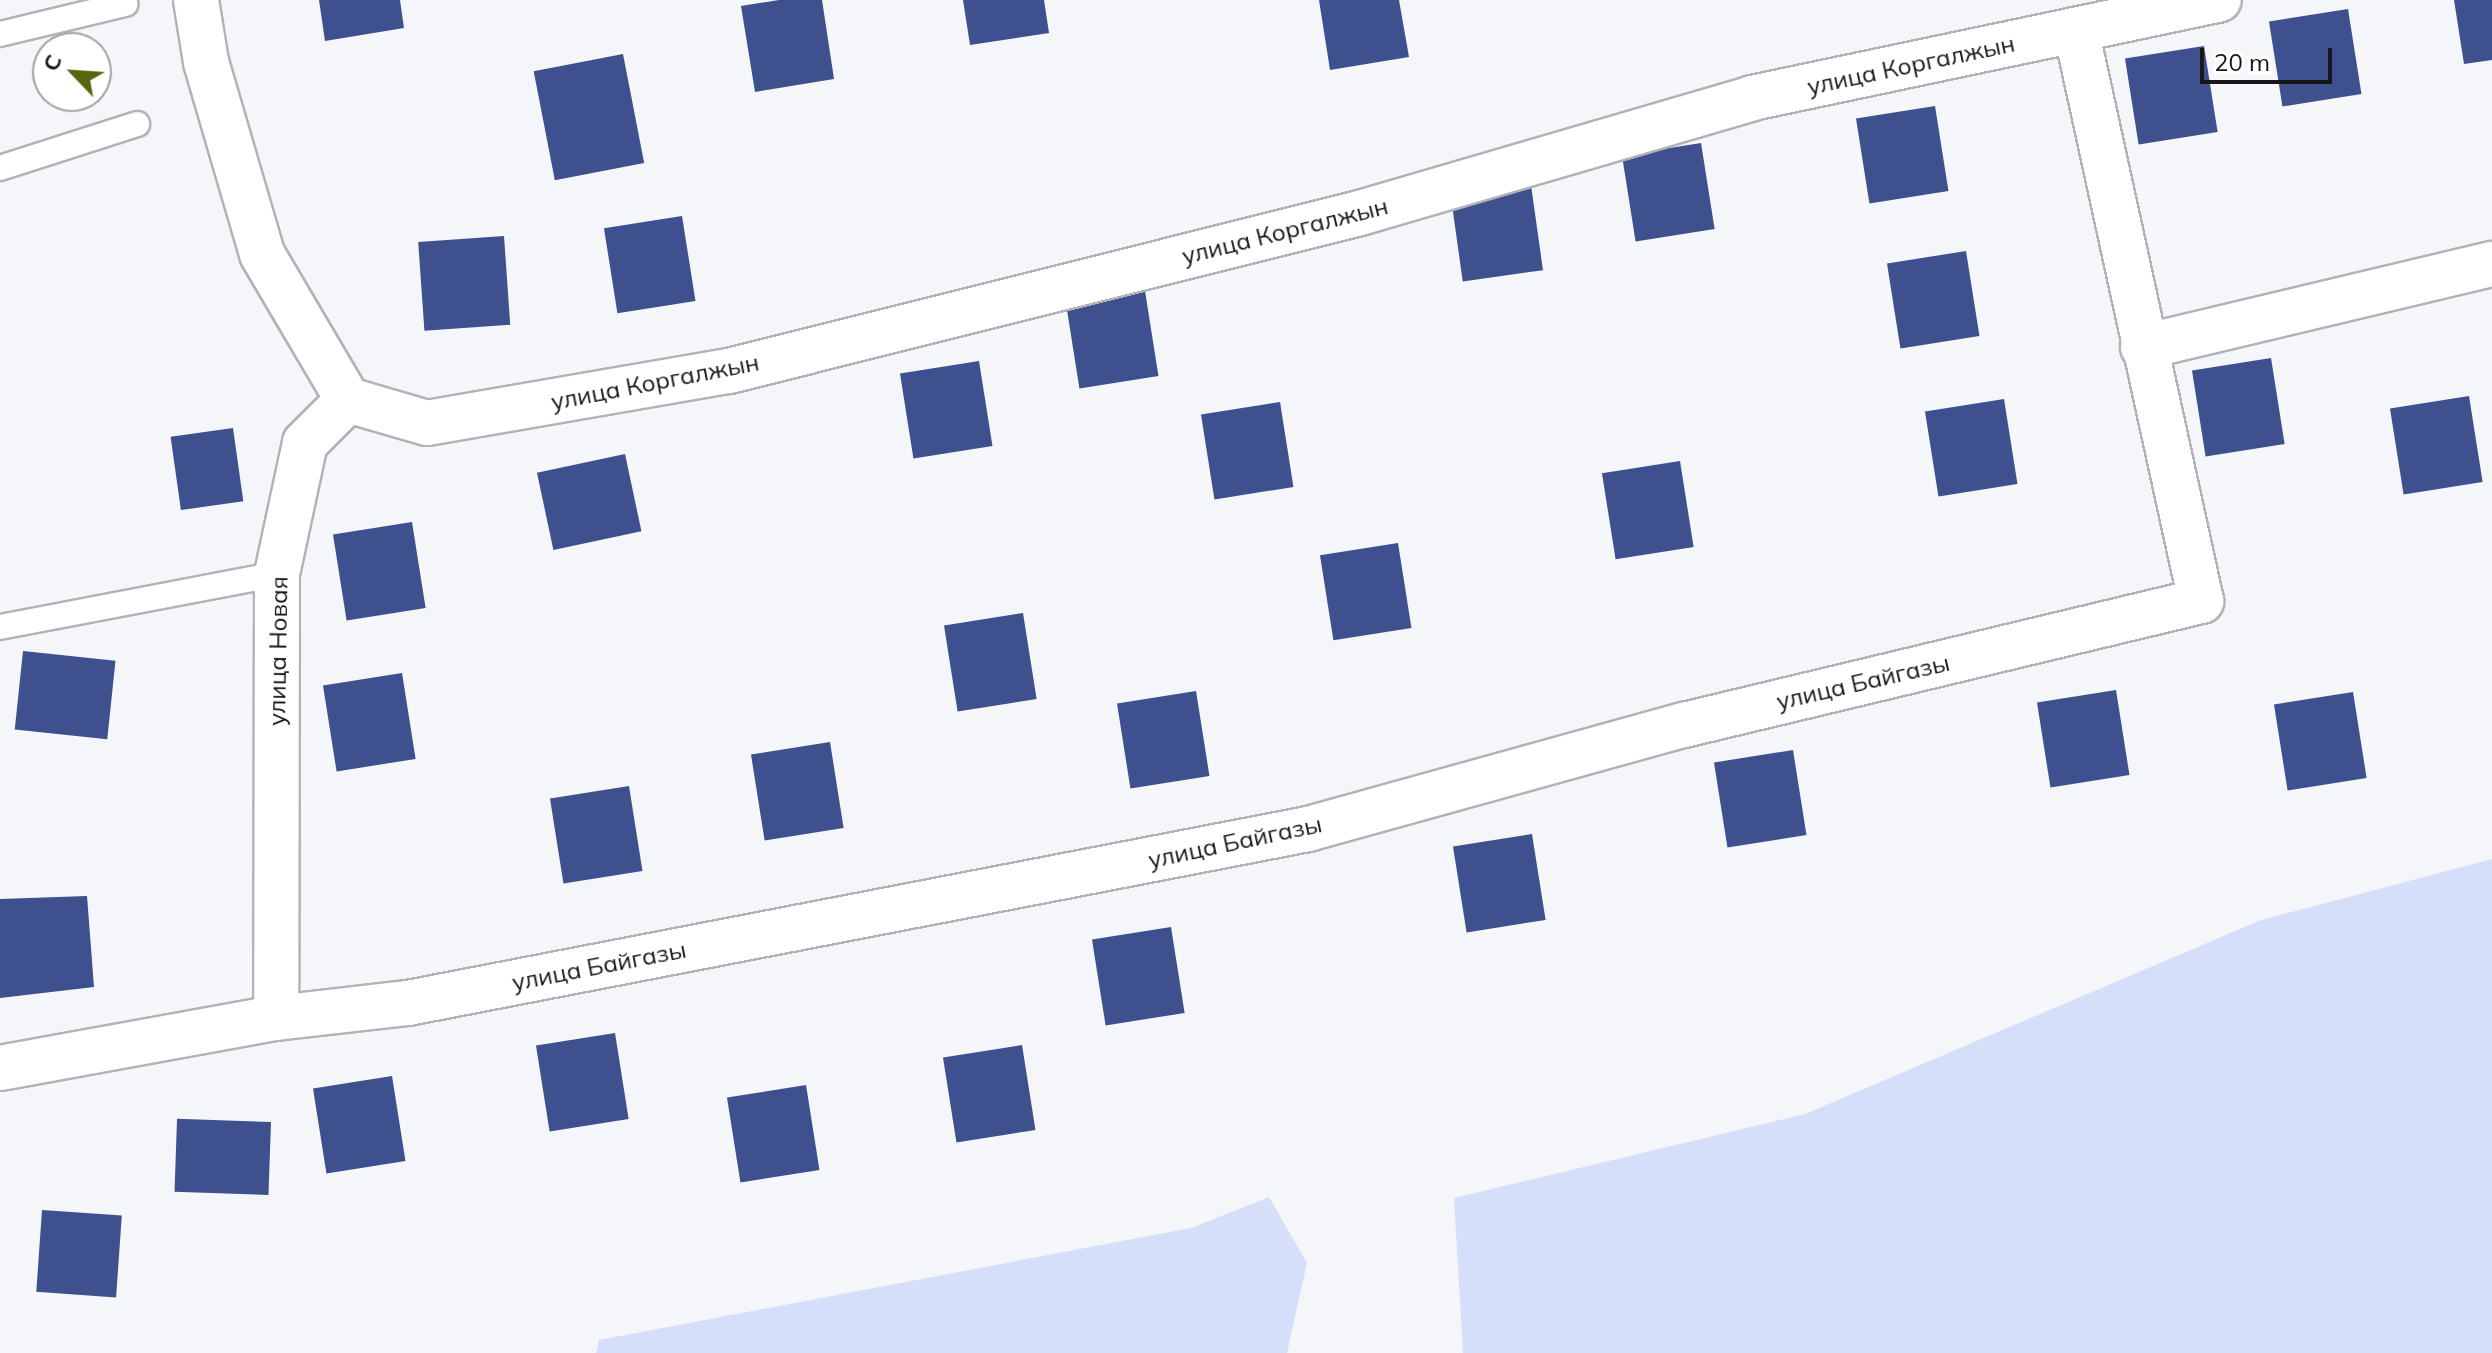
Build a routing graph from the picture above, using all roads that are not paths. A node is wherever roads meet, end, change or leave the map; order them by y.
1 (196, 0) edge
2 (2219, 0) edge
3 (125, 4) dead end
4 (2076, 30) junction
5 (0, 34) edge
6 (137, 124) dead end
7 (0, 168) edge
8 (2492, 264) edge
9 (2143, 347) junction
10 (348, 400) junction
11 (277, 574) junction
12 (0, 627) edge
13 (276, 1018) junction
14 (0, 1068) edge

1 - 10 street
2 - 4 street, улица Коргалжын
3 - 5 lane
4 - 9 street, улица Байгазы
4 - 10 street, улица Коргалжын
6 - 7 lane
8 - 9 street
9 - 13 street, улица Байгазы
10 - 11 street, улица Новая
11 - 12 lane
11 - 13 street, улица Новая
13 - 14 street, улица Байгазы

